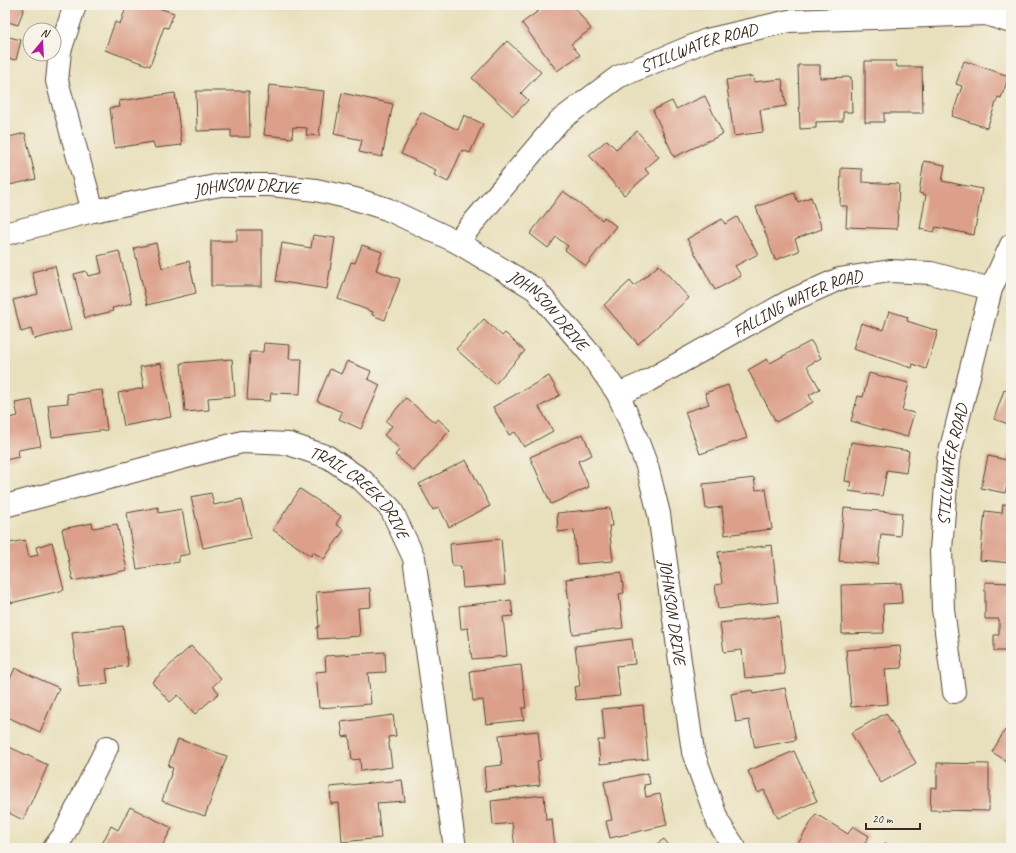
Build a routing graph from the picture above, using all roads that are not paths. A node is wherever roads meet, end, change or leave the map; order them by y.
1 (75, 5) edge
2 (1011, 22) edge
3 (93, 211) junction
4 (5, 234) edge
5 (457, 242) junction
6 (1011, 245) edge
7 (991, 289) junction
8 (618, 394) junction
9 (5, 506) edge
10 (954, 692) dead end
11 (107, 747) dead end
12 (54, 848) edge
13 (455, 848) edge
14 (735, 848) edge

1 - 3 street
2 - 5 street, STILLWATER ROAD
3 - 4 street, JOHNSON DRIVE
3 - 5 street, JOHNSON DRIVE
5 - 8 street, JOHNSON DRIVE
6 - 7 street, STILLWATER ROAD
7 - 8 street, FALLING WATER ROAD
7 - 10 street, STILLWATER ROAD
8 - 14 street, JOHNSON DRIVE
9 - 13 street, TRAIL CREEK DRIVE
11 - 12 street

